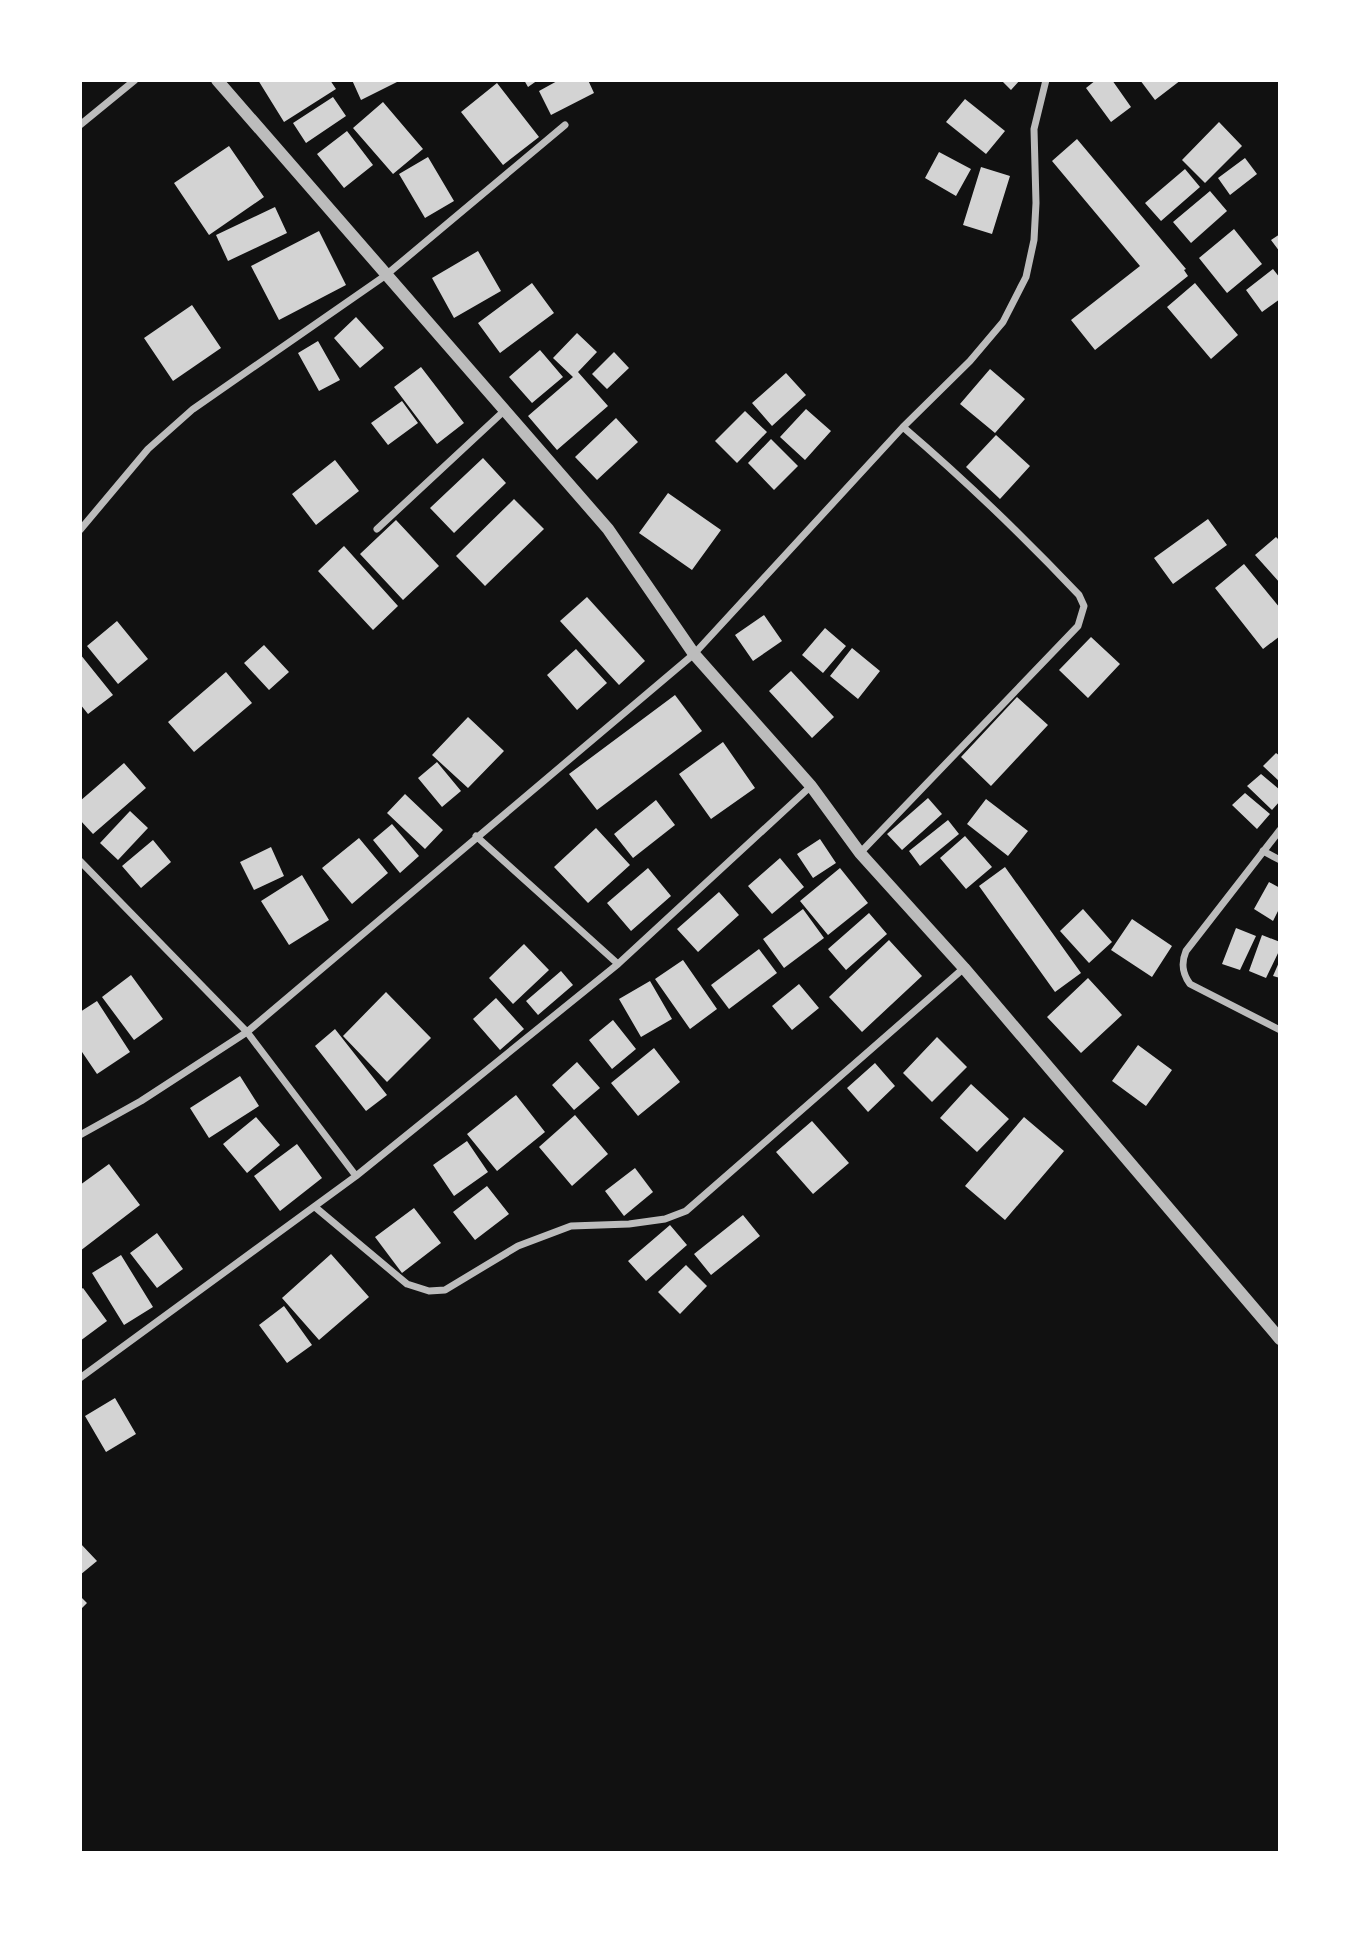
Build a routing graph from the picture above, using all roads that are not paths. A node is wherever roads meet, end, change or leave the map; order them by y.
1 (135, 80) edge
2 (217, 80) edge
3 (1046, 80) edge
4 (80, 125) edge
5 (565, 125) dead end
6 (386, 275) junction
7 (505, 410) junction
8 (903, 427) junction
9 (377, 529) dead end
10 (80, 530) edge
11 (694, 654) junction
12 (811, 786) junction
13 (1279, 830) edge
14 (476, 836) junction
15 (1263, 850) junction
16 (860, 853) junction
17 (1279, 860) edge
18 (80, 861) edge
19 (618, 964) junction
20 (964, 968) junction
21 (1279, 1030) edge
22 (247, 1031) junction
23 (80, 1135) edge
24 (356, 1175) junction
25 (315, 1206) junction
26 (1279, 1339) edge
27 (80, 1378) edge

1 - 4 street
2 - 6 street
3 - 8 street
5 - 6 street
6 - 7 street
6 - 10 street
7 - 9 street
7 - 11 street
8 - 11 street
8 - 16 street
11 - 12 street
11 - 14 street
12 - 16 street
12 - 19 street
13 - 15 street
14 - 19 street
14 - 22 street
15 - 17 street
15 - 21 street
16 - 20 street
18 - 22 street
19 - 24 street
20 - 25 street
20 - 26 street
22 - 23 street
22 - 24 street
24 - 25 street
25 - 27 street

